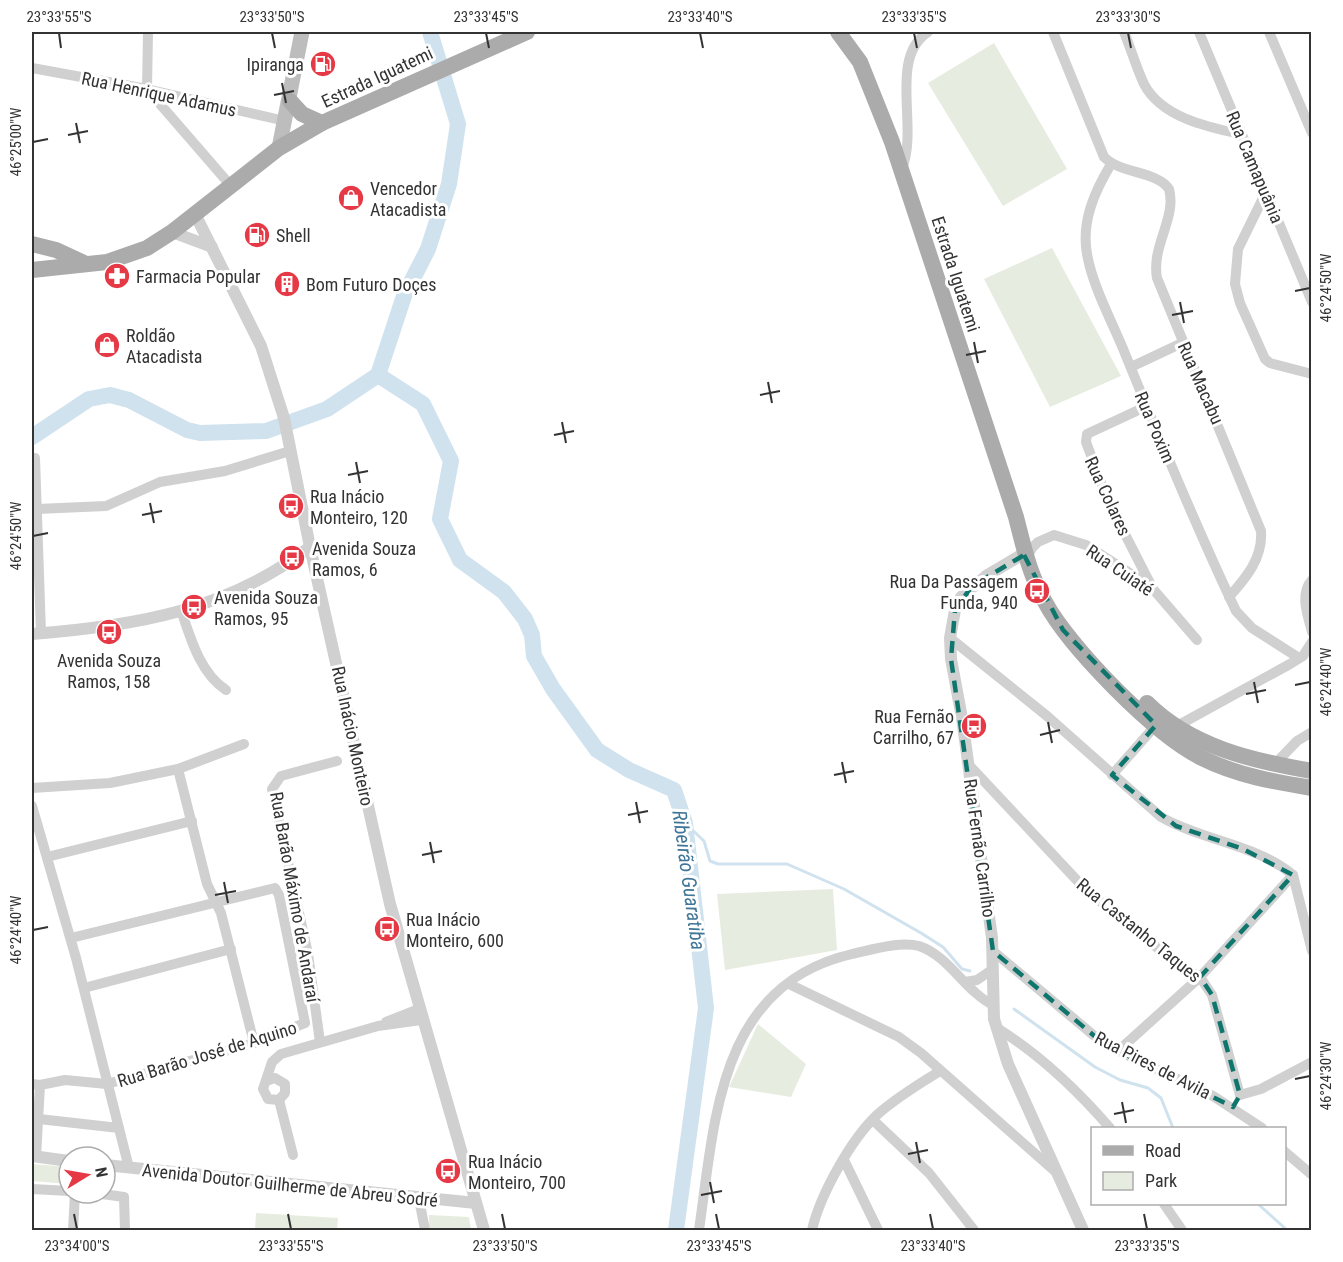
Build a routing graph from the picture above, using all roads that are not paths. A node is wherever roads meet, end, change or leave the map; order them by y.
1 (148, 32) edge
2 (302, 32) edge
3 (526, 32) edge
4 (838, 32) edge
5 (928, 32) edge
6 (1053, 32) edge
7 (1124, 32) edge
8 (1199, 32) edge
9 (1269, 32) edge
10 (32, 68) edge
11 (147, 89) junction
12 (290, 101) junction
13 (285, 121) junction
14 (322, 123) junction
15 (1311, 133) edge
16 (1240, 134) junction
17 (279, 148) junction
18 (1111, 164) junction
19 (902, 168) junction
20 (231, 186) junction
21 (1266, 192) junction
22 (195, 214) junction
23 (172, 232) junction
24 (32, 244) edge
25 (212, 247) junction
26 (56, 250) junction
27 (84, 263) junction
28 (55, 268) junction
29 (32, 270) edge
30 (1311, 302) edge
31 (1182, 343) junction
32 (1131, 366) junction
33 (1311, 374) edge
34 (1145, 407) junction
35 (290, 452) junction
36 (35, 458) dead end
37 (37, 509) junction
38 (310, 547) junction
39 (1025, 547) junction
40 (1311, 580) edge
41 (1153, 589) junction
42 (1229, 597) junction
43 (182, 613) junction
44 (1311, 632) edge
45 (36, 634) edge
46 (950, 638) junction
47 (1197, 640) dead end
48 (1311, 642) edge
49 (1299, 658) junction
50 (226, 690) dead end
51 (1156, 725) junction
52 (1178, 726) junction
53 (1311, 732) edge
54 (244, 744) dead end
55 (337, 761) dead end
56 (968, 764) junction
57 (1275, 764) junction
58 (178, 769) junction
59 (1311, 771) edge
60 (1112, 775) junction
61 (32, 788) edge
62 (1311, 788) edge
63 (32, 806) edge
64 (192, 821) junction
65 (47, 857) junction
66 (1293, 875) junction
67 (215, 903) junction
68 (71, 938) junction
69 (231, 949) junction
70 (993, 951) junction
71 (1311, 951) edge
72 (993, 969) junction
73 (1200, 977) junction
74 (965, 981) junction
75 (789, 984) junction
76 (84, 988) junction
77 (993, 1005) junction
78 (420, 1015) junction
79 (997, 1028) junction
80 (320, 1042) junction
81 (254, 1043) junction
82 (1118, 1051) junction
83 (1311, 1062) edge
84 (940, 1071) junction
85 (266, 1081) junction
86 (107, 1084) junction
87 (36, 1085) edge
88 (1240, 1095) junction
89 (279, 1100) junction
90 (1233, 1107) junction
91 (39, 1119) junction
92 (873, 1120) junction
93 (1109, 1127) edge
94 (1261, 1127) edge
95 (119, 1128) junction
96 (1286, 1153) edge
97 (293, 1155) dead end
98 (34, 1157) edge
99 (57, 1160) edge
100 (844, 1160) junction
101 (117, 1166) edge
102 (129, 1168) junction
103 (1057, 1173) junction
104 (1311, 1175) edge
105 (32, 1190) edge
106 (57, 1191) edge
107 (117, 1196) edge
108 (419, 1199) junction
109 (476, 1203) junction
110 (74, 1205) edge
111 (1165, 1205) edge
112 (1179, 1226) edge
113 (73, 1230) edge
114 (125, 1230) edge
115 (425, 1230) edge
116 (484, 1230) edge
117 (699, 1230) edge
118 (812, 1230) edge
119 (878, 1230) edge
120 (974, 1230) edge
121 (1083, 1230) edge
122 (1188, 1230) edge

1 - 11 street
2 - 12 main road
3 - 14 main road, Estrada Iguatemi
4 - 19 main road, Estrada Iguatemi
5 - 19 street
6 - 18 street
7 - 16 street
8 - 16 street, Rua Camapuânia
9 - 15 street
10 - 11 street, Rua Henrique Adamus
11 - 13 street, Rua Henrique Adamus
11 - 20 street
12 - 13 main road
12 - 14 main road
13 - 17 main road
14 - 17 main road, Estrada Iguatemi
16 - 21 street, Rua Camapuânia
17 - 20 main road, Estrada Iguatemi
18 - 31 street, Rua Macabu
18 - 32 street, Rua Poxim
19 - 39 main road, Estrada Iguatemi
20 - 22 main road, Estrada Iguatemi
21 - 30 street, Rua Camapuânia
21 - 33 street
22 - 23 main road, Estrada Iguatemi
22 - 25 street, Rua Inácio Monteiro
23 - 25 street
23 - 27 main road, Estrada Iguatemi
24 - 26 main road
25 - 35 street, Rua Inácio Monteiro
26 - 27 main road
26 - 28 main road
27 - 28 main road, Estrada Iguatemi
28 - 29 main road, Estrada Iguatemi
31 - 32 street
31 - 42 street, Rua Macabu
32 - 34 street, Rua Poxim
34 - 41 street, Rua Colares
34 - 42 street, Rua Poxim
35 - 37 street
35 - 38 street, Rua Inácio Monteiro
36 - 37 street
37 - 45 street
38 - 43 street
38 - 78 street, Rua Inácio Monteiro
39 - 41 street, Rua Cuiaté
39 - 46 street, Rua Fernão Carrilho
39 - 51 main road
39 - 52 main road
40 - 44 street
41 - 47 street, Rua Cuiaté
42 - 49 street, Rua Poxim
43 - 45 street
43 - 50 street
46 - 56 street, Rua Fernão Carrilho
46 - 60 street
48 - 49 street
49 - 52 street
51 - 60 street
51 - 62 main road
52 - 57 main road
53 - 57 street
54 - 58 street
55 - 80 street, Rua Barão Máximo de Andaraí
56 - 70 street, Rua Fernão Carrilho
56 - 73 street, Rua Castanho Taques
57 - 59 main road
58 - 61 street
58 - 64 street
60 - 66 street
63 - 65 street
64 - 65 street
64 - 67 street
65 - 68 street
66 - 71 street
66 - 73 street
67 - 68 street
67 - 69 street
67 - 81 street, Rua Barão José de Aquino
68 - 76 street
69 - 76 street
69 - 81 street
70 - 72 street, Rua Fernão Carrilho
70 - 82 street, Rua Pires de Avila
72 - 74 street
72 - 77 street, Rua Fernão Carrilho
73 - 82 street
73 - 88 street, Rua Castanho Taques
74 - 75 street
74 - 77 street
75 - 84 street
75 - 117 street
76 - 86 street
77 - 79 street, Rua Fernão Carrilho
78 - 80 street
78 - 109 street, Rua Inácio Monteiro
79 - 93 street
79 - 103 street, Rua Fernão Carrilho
80 - 85 street
81 - 86 street, Rua Barão José de Aquino
82 - 90 street, Rua Pires de Avila
83 - 88 street
84 - 92 street
84 - 103 street
85 - 89 street
85 - 89 street
86 - 87 street, Rua Barão José de Aquino
86 - 95 street
87 - 91 street
88 - 90 street
89 - 97 street
90 - 94 street, Rua Pires de Avila
91 - 95 street
91 - 98 street
92 - 100 street
92 - 120 street
95 - 102 street
96 - 104 street
98 - 99 street
100 - 118 street
100 - 119 street
101 - 102 street, Avenida Doutor Guilherme de Abreu Sodré
102 - 108 street, Avenida Doutor Guilherme de Abreu Sodré
103 - 121 street, Rua Fernão Carrilho
105 - 106 street
107 - 114 street
108 - 109 street, Avenida Doutor Guilherme de Abreu Sodré
108 - 115 street
109 - 116 street, Rua Inácio Monteiro
110 - 113 street
111 - 112 street
112 - 122 street

